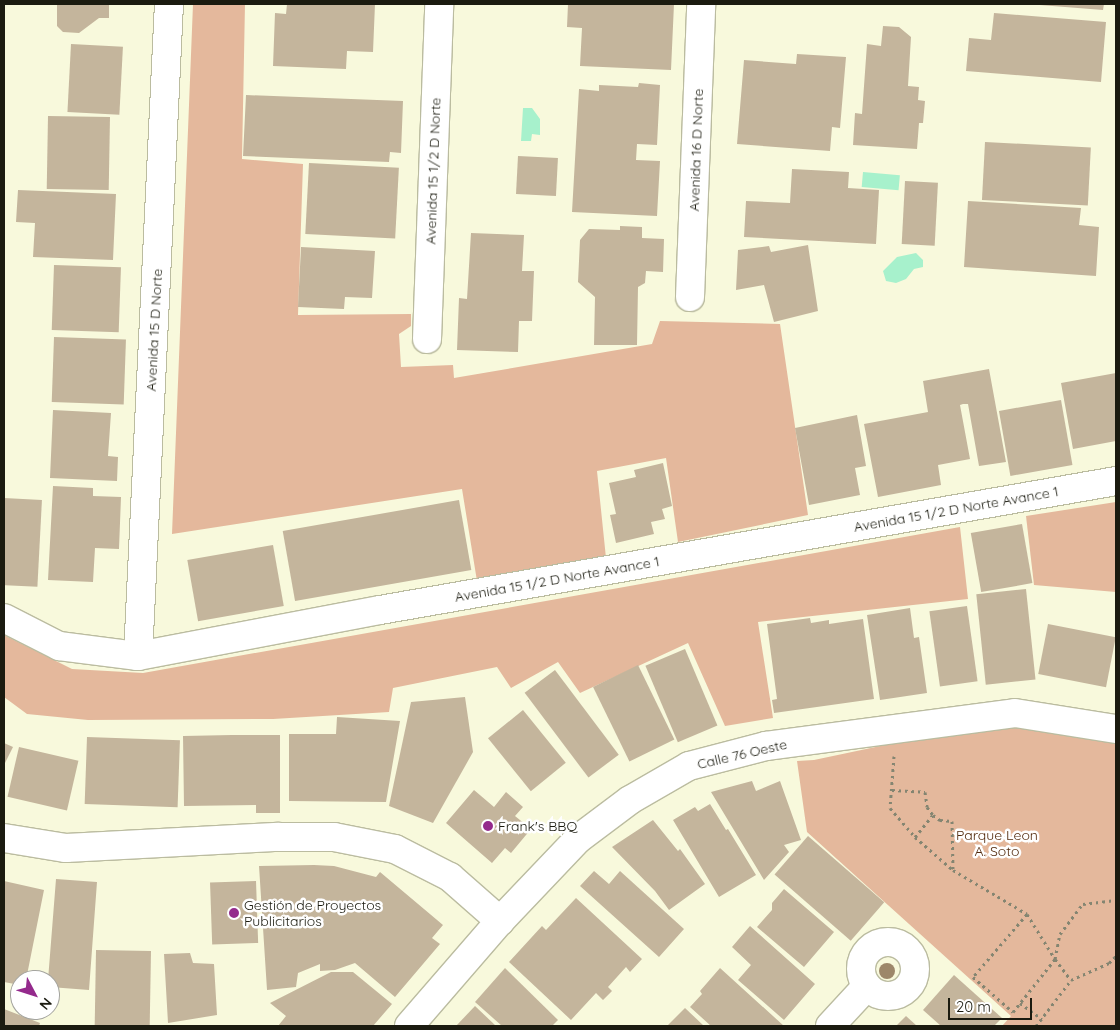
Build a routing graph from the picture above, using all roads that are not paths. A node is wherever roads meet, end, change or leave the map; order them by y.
1 (169, 4) edge
2 (439, 4) edge
3 (701, 4) edge
4 (690, 297) dead end
5 (427, 339) dead end
6 (1116, 481) edge
7 (4, 618) edge
8 (138, 656) junction
9 (1116, 729) edge
10 (4, 838) edge
11 (500, 921) junction
12 (867, 986) dead end
13 (409, 1026) edge
14 (830, 1026) edge

1 - 8 street, Avenida 15 D Norte
2 - 5 street, Avenida 15 1/2 D Norte
3 - 4 street, Avenida 16 D Norte
6 - 8 street, Avenida 15 1/2 D Norte Avance 1
7 - 8 street, Avenida 15 1/2 D Norte Avance 1
9 - 11 street, Calle 76 Oeste
10 - 11 street
11 - 13 street, Calle 76 Oeste
12 - 14 street

